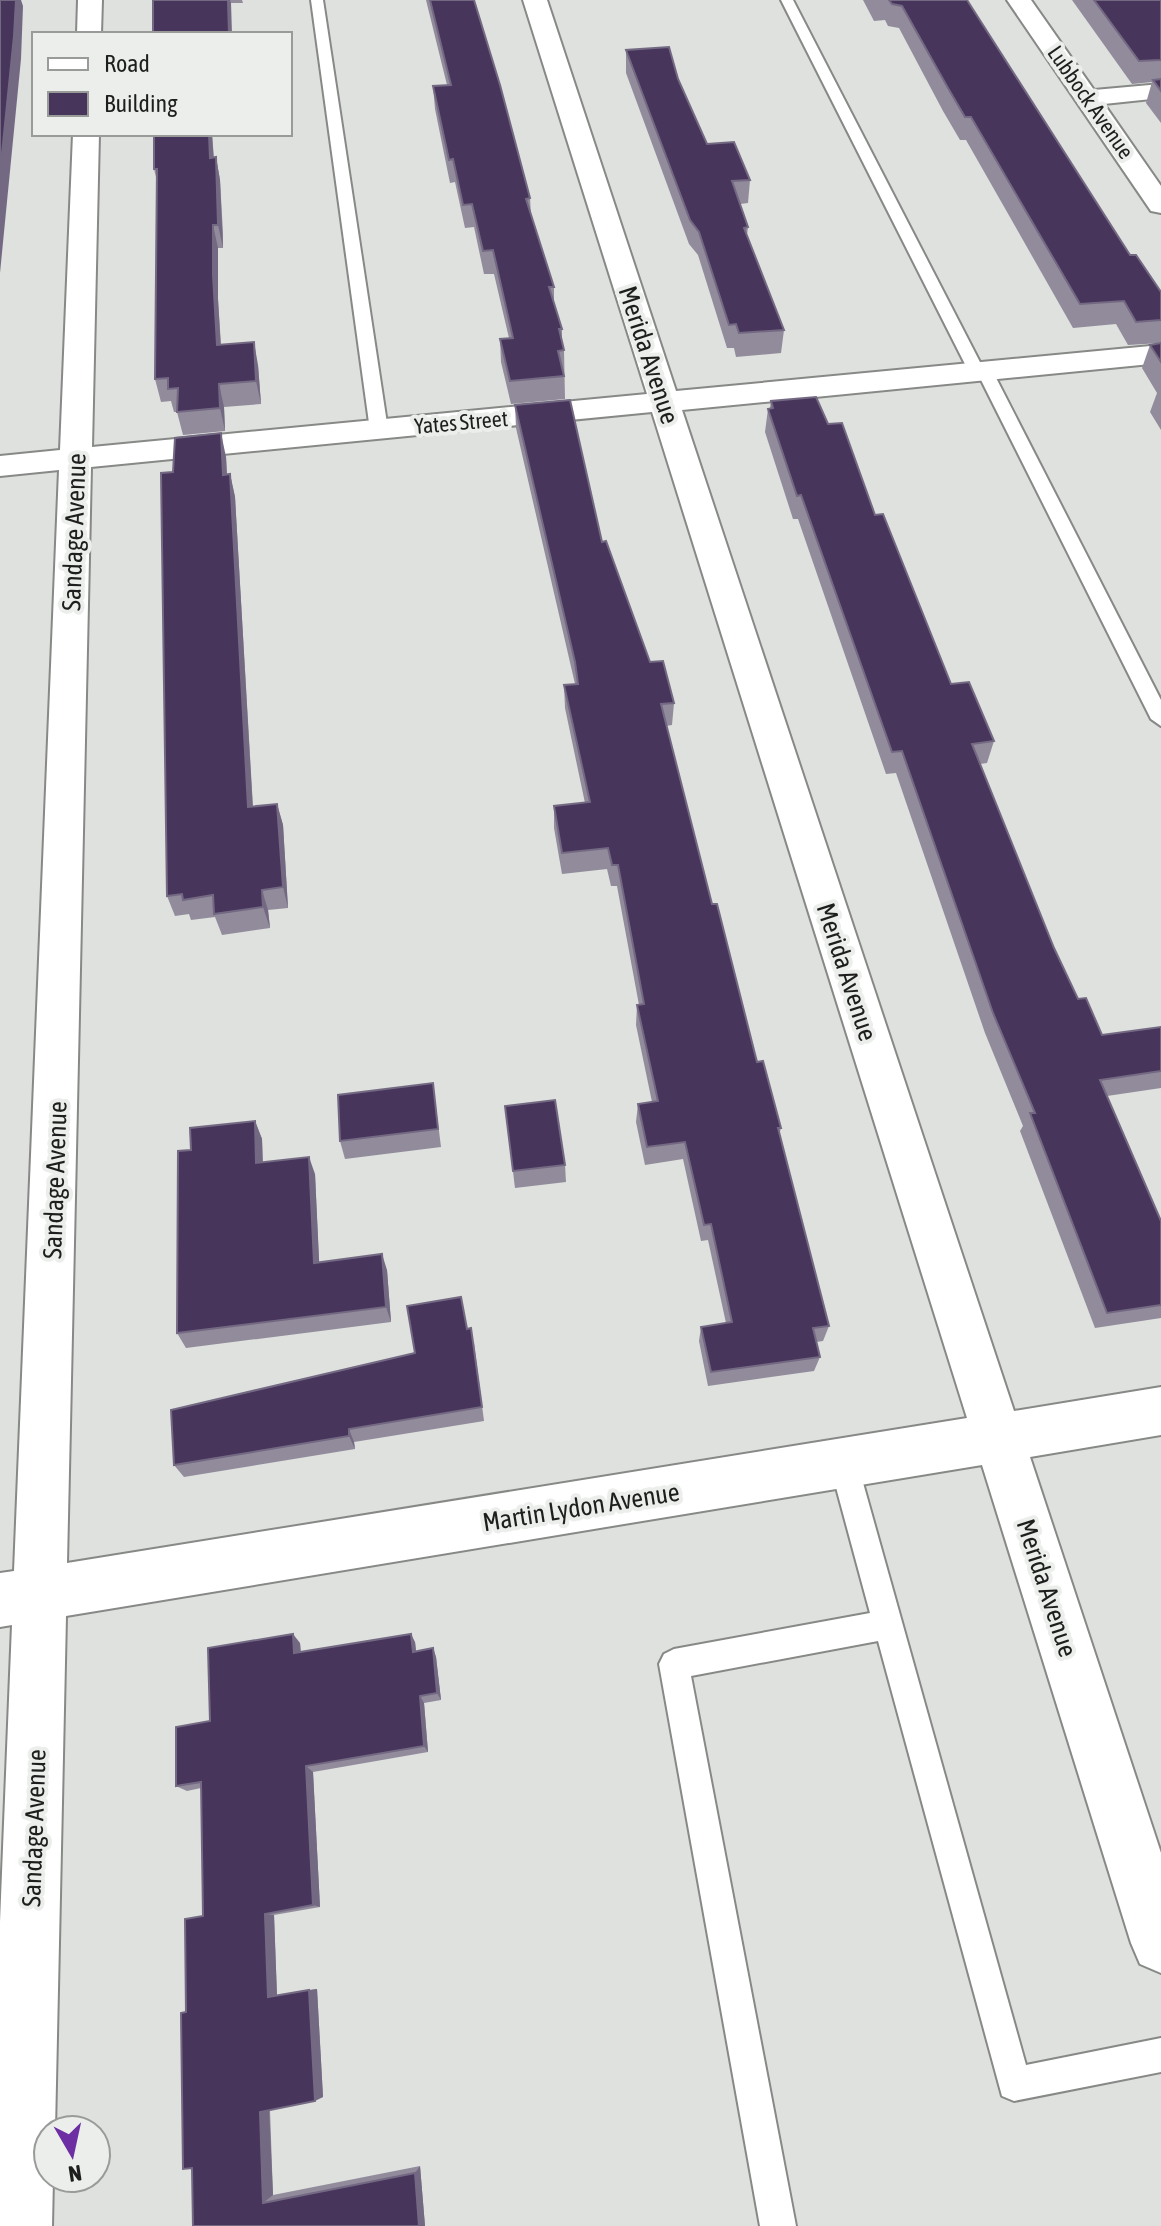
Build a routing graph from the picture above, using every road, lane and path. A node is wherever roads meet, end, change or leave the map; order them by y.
1 (90, 0) edge
2 (317, 0) edge
3 (535, 0) edge
4 (787, 0) edge
5 (1019, 0) edge
6 (89, 32) edge
7 (1161, 91) edge
8 (1089, 98) junction
9 (86, 136) edge
10 (1161, 205) edge
11 (1161, 354) edge
12 (981, 372) junction
13 (665, 403) junction
14 (379, 430) junction
15 (76, 458) junction
16 (0, 466) edge
17 (1161, 719) edge
18 (1161, 1411) edge
19 (998, 1436) junction
20 (844, 1465) junction
21 (21, 1597) edge
22 (890, 1624) junction
23 (1161, 1943) edge
24 (1161, 2055) edge
25 (20, 2226) edge
26 (778, 2226) edge

1 - 6 street
2 - 14 lane
3 - 13 street, Merida Avenue
4 - 12 lane
5 - 8 street, Lubbock Avenue
7 - 8 street
8 - 10 street, Lubbock Avenue
9 - 15 street, Sandage Avenue
11 - 12 street, Yates Street
12 - 13 street, Yates Street
12 - 17 lane
13 - 14 street, Yates Street
13 - 19 street, Merida Avenue
14 - 15 street, Yates Street
15 - 16 street, Yates Street
15 - 21 street, Sandage Avenue
18 - 19 street, Martin Lydon Avenue
19 - 20 street, Martin Lydon Avenue
19 - 23 street, Merida Avenue
20 - 21 street, Martin Lydon Avenue
20 - 22 lane
21 - 25 street, Sandage Avenue
22 - 24 lane
22 - 26 lane

